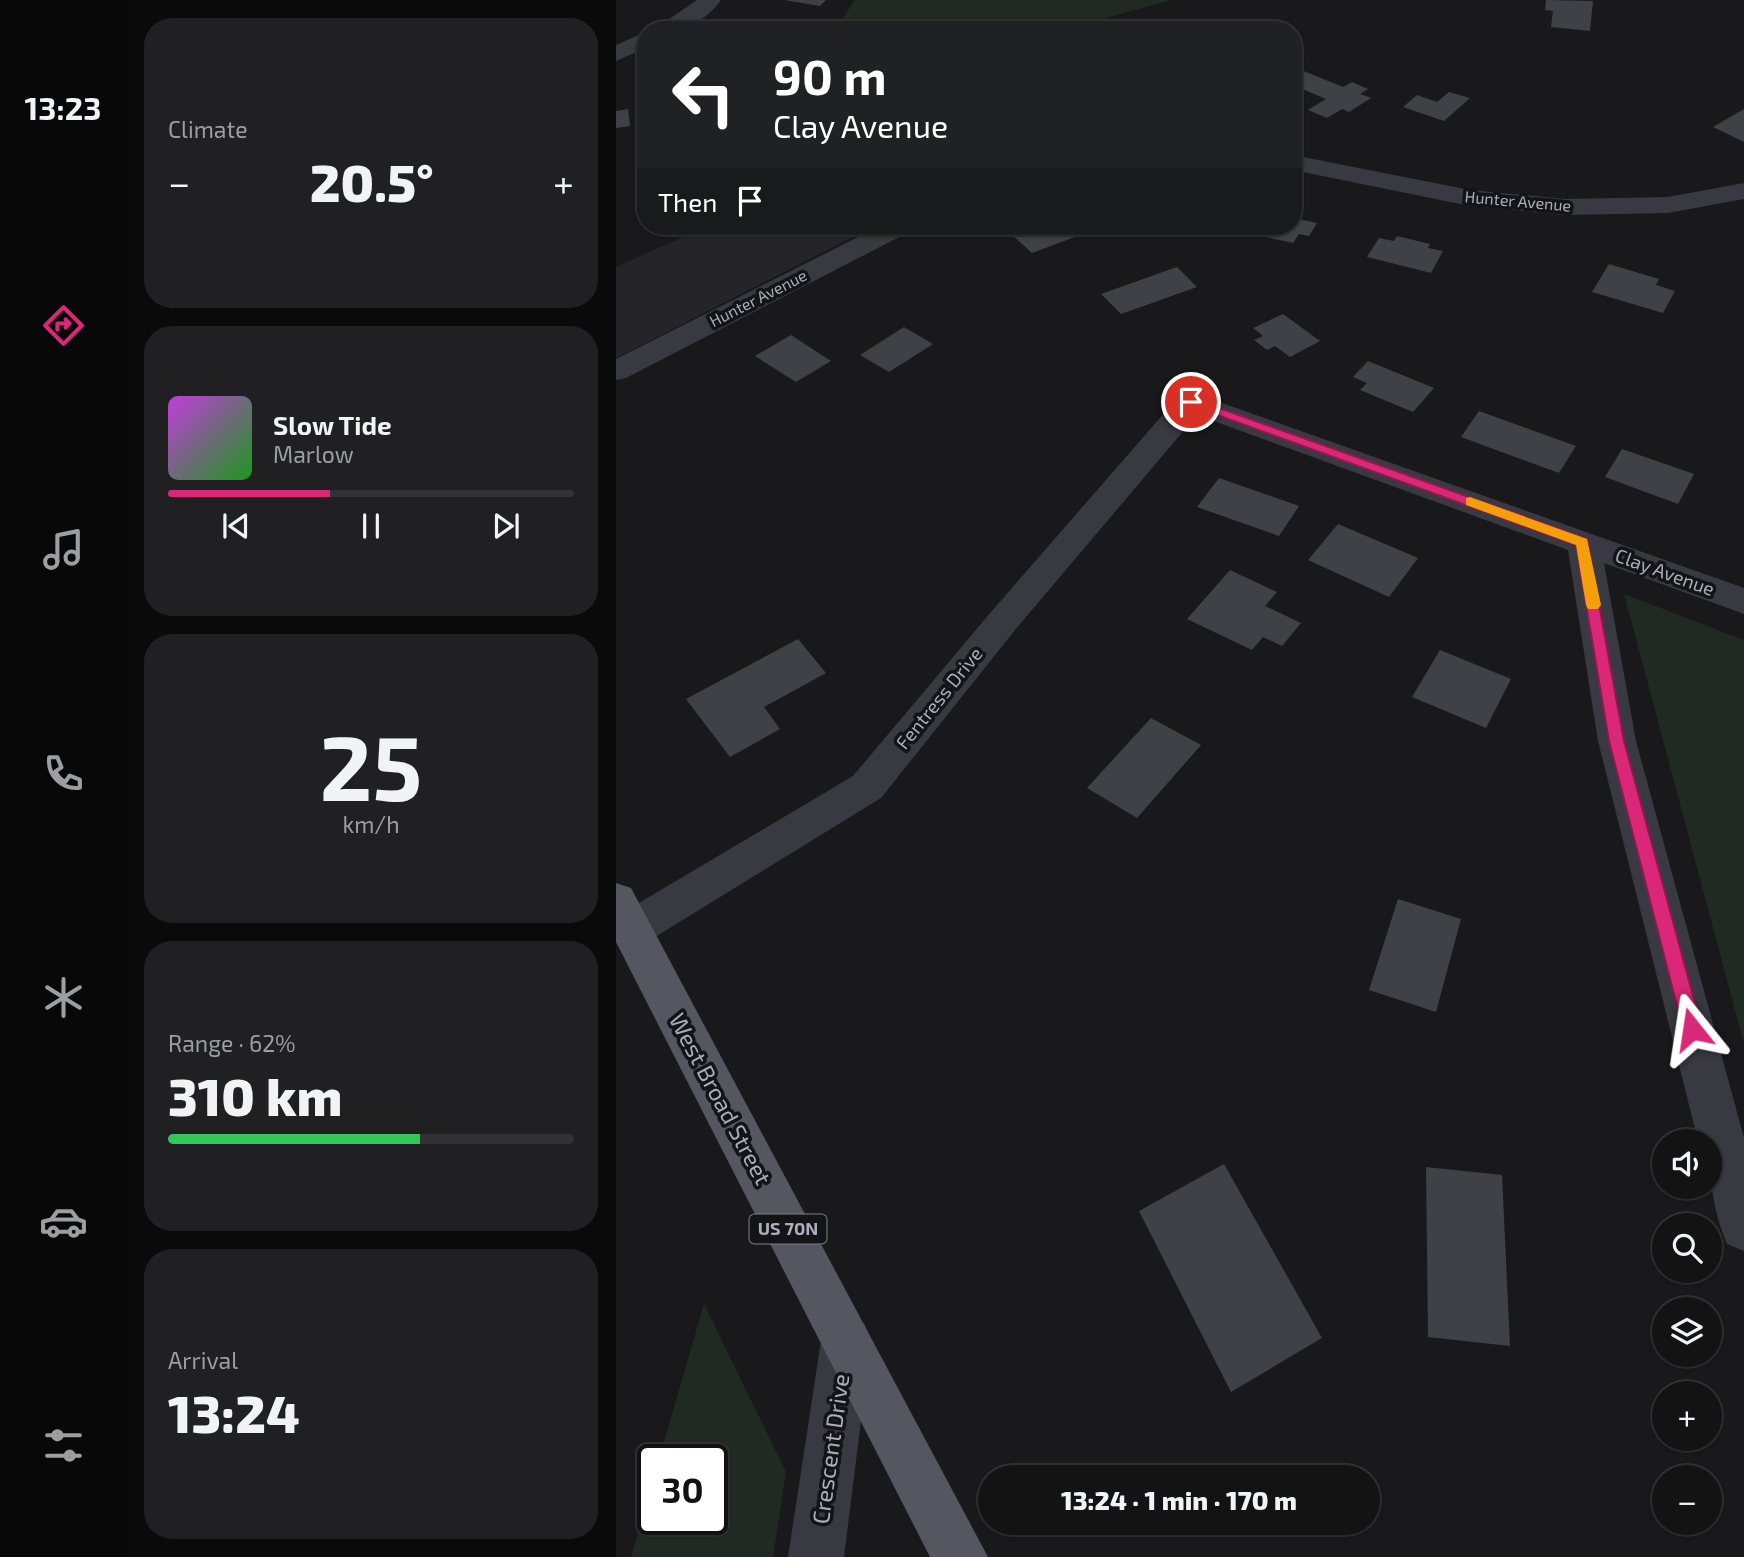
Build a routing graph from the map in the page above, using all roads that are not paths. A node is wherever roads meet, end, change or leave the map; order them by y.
1 (710, 0) edge
2 (680, 21) edge
3 (637, 44) edge
4 (616, 54) edge
5 (1302, 164) edge
6 (1744, 191) edge
7 (882, 235) edge
8 (616, 371) edge
9 (1191, 402) joint
10 (1583, 542) junction
11 (1744, 601) edge
12 (624, 915) edge
13 (1744, 1227) edge
14 (846, 1341) junction
15 (816, 1557) edge
16 (960, 1557) edge

1 - 2 street
3 - 4 street
5 - 6 street, Hunter Avenue
7 - 8 street, Hunter Avenue
9 - 10 street, Clay Avenue
9 - 12 street, Fentress Drive
10 - 11 street, Clay Avenue
10 - 13 street
12 - 14 main road, West Broad Street / US 70N
14 - 15 street, Crescent Drive
14 - 16 main road, West Broad Street / US 70N

